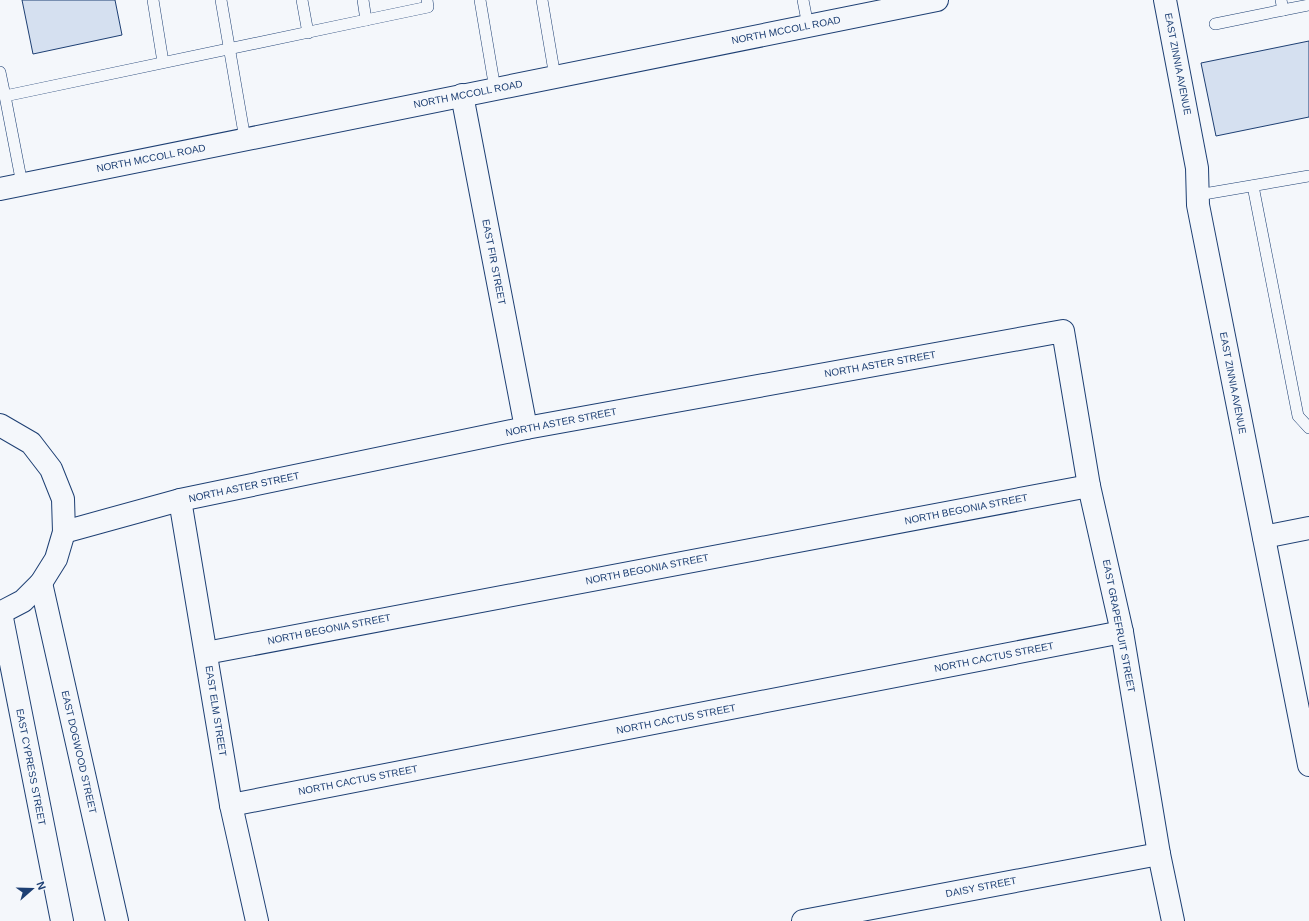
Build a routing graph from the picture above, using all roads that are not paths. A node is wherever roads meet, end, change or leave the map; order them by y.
1 (153, 0) edge
2 (221, 0) edge
3 (302, 0) edge
4 (363, 0) edge
5 (427, 0) edge
6 (480, 0) edge
7 (542, 0) edge
8 (803, 0) edge
9 (937, 0) edge
10 (1165, 0) edge
11 (1282, 5) edge
12 (1309, 5) edge
13 (366, 20) junction
14 (1215, 24) dead end
15 (808, 26) junction
16 (308, 32) junction
17 (230, 48) junction
18 (163, 62) junction
19 (0, 72) edge
20 (555, 77) junction
21 (495, 89) junction
22 (462, 95) junction
23 (4, 96) junction
24 (245, 139) junction
25 (1309, 176) edge
26 (22, 184) junction
27 (1253, 186) junction
28 (0, 188) edge
29 (1198, 196) junction
30 (1063, 331) joint
31 (0, 424) edge
32 (526, 428) junction
33 (1309, 428) edge
34 (1089, 486) junction
35 (180, 500) junction
36 (1309, 528) edge
37 (64, 532) junction
38 (1264, 537) junction
39 (41, 583) junction
40 (0, 613) edge
41 (1122, 632) junction
42 (206, 653) junction
43 (1309, 765) edge
44 (231, 805) junction
45 (1159, 854) junction
46 (62, 921) edge
47 (117, 921) edge
48 (257, 921) edge
49 (803, 921) edge
50 (1173, 921) edge

1 - 18 lane
2 - 17 lane
3 - 16 lane
4 - 13 lane
5 - 13 lane
6 - 21 lane
7 - 20 lane
8 - 15 lane
9 - 15 street, NORTH MCCOLL ROAD
10 - 29 street, EAST ZINNIA AVENUE
11 - 12 lane
11 - 14 lane
13 - 16 lane
15 - 20 street, NORTH MCCOLL ROAD
16 - 17 lane
17 - 18 lane
17 - 24 lane
18 - 23 lane
19 - 23 lane
20 - 21 street, NORTH MCCOLL ROAD
21 - 22 street, NORTH MCCOLL ROAD
22 - 24 street, NORTH MCCOLL ROAD
22 - 32 street, EAST FIR STREET
23 - 26 lane
24 - 26 street, NORTH MCCOLL ROAD
25 - 27 lane
26 - 28 street, NORTH MCCOLL ROAD
27 - 29 lane
27 - 33 lane
29 - 38 street, EAST ZINNIA AVENUE
30 - 32 street, NORTH ASTER STREET
30 - 34 street, EAST GRAPEFRUIT STREET
31 - 37 street
32 - 35 street, NORTH ASTER STREET
34 - 41 street, EAST GRAPEFRUIT STREET
34 - 42 street, NORTH BEGONIA STREET
35 - 37 street, NORTH ASTER STREET
35 - 42 street, EAST ELM STREET
36 - 38 street
37 - 39 street
38 - 43 street, EAST ZINNIA AVENUE
39 - 40 street
39 - 47 street, EAST DOGWOOD STREET
40 - 46 street, EAST CYPRESS STREET
41 - 44 street, NORTH CACTUS STREET
41 - 45 street, EAST GRAPEFRUIT STREET
42 - 44 street, EAST ELM STREET
44 - 48 street, EAST ELM STREET
45 - 49 street, DAISY STREET
45 - 50 street, EAST GRAPEFRUIT STREET

